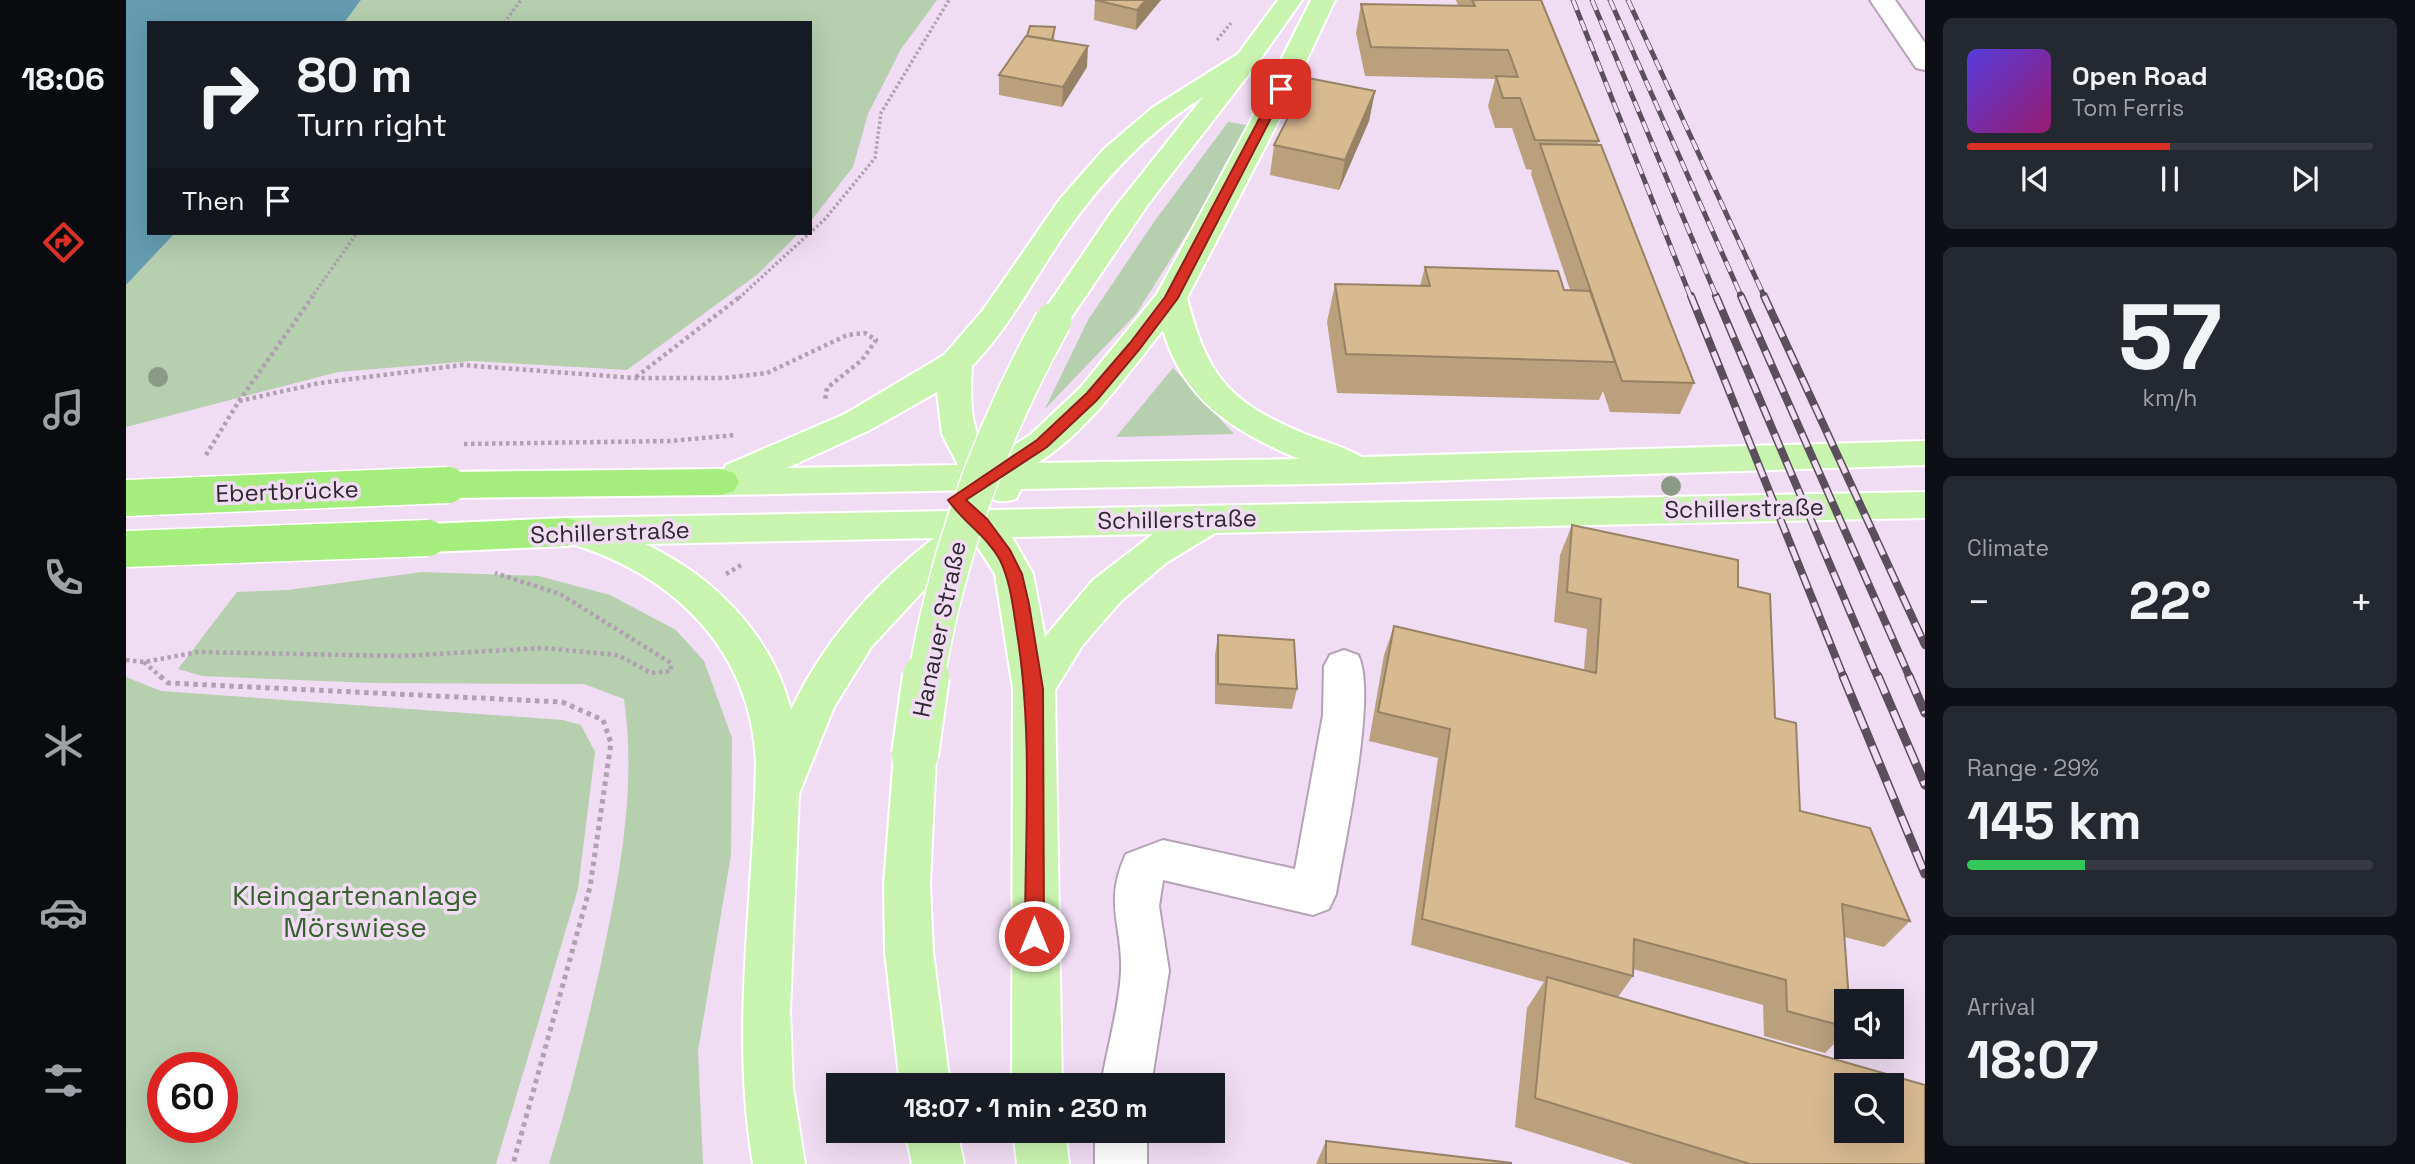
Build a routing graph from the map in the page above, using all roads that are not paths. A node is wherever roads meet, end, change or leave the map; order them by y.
1 (1323, 0) edge
2 (1882, 0) edge
3 (1289, 5) edge
4 (1247, 60) junction
5 (1925, 61) edge
6 (1171, 298) junction
7 (956, 363) junction
8 (1925, 453) edge
9 (1364, 470) junction
10 (913, 480) junction
11 (721, 482) junction
12 (448, 485) joint
13 (1001, 489) junction
14 (126, 498) edge
15 (1925, 505) edge
16 (969, 511) junction
17 (1210, 519) junction
18 (1058, 522) junction
19 (567, 532) junction
20 (428, 538) joint
21 (126, 549) edge
22 (1344, 666) dead end
23 (1034, 689) junction
24 (775, 807) junction
25 (923, 1073) edge
26 (1037, 1073) edge
27 (1128, 1073) edge
28 (934, 1143) edge
29 (1041, 1143) edge
30 (1121, 1143) edge
31 (779, 1164) edge
32 (938, 1164) edge
33 (1043, 1164) edge
34 (1121, 1164) edge

1 - 6 main road
2 - 5 street
3 - 4 main road, Hanauer Straße
4 - 7 main road
4 - 25 main road, Hanauer Straße, bridge
6 - 9 main road
6 - 13 main road
7 - 11 main road
7 - 13 main road
8 - 9 main road, Schillerstraße
9 - 13 main road, Schillerstraße
10 - 11 main road, Schillerstraße
10 - 13 main road, Schillerstraße
10 - 16 main road
11 - 12 highway, Schillerstraße
12 - 14 highway, Ebertbrücke, bridge
13 - 16 main road
13 - 18 main road
15 - 17 main road, Schillerstraße
16 - 18 main road, Schillerstraße
16 - 19 main road, Schillerstraße
16 - 23 main road
16 - 24 main road
17 - 18 main road, Schillerstraße
17 - 23 main road
19 - 20 highway, Schillerstraße
19 - 24 main road
20 - 21 highway, Ebertbrücke, bridge
22 - 27 street
23 - 26 main road
24 - 31 main road
28 - 32 main road
29 - 33 main road
30 - 34 street

